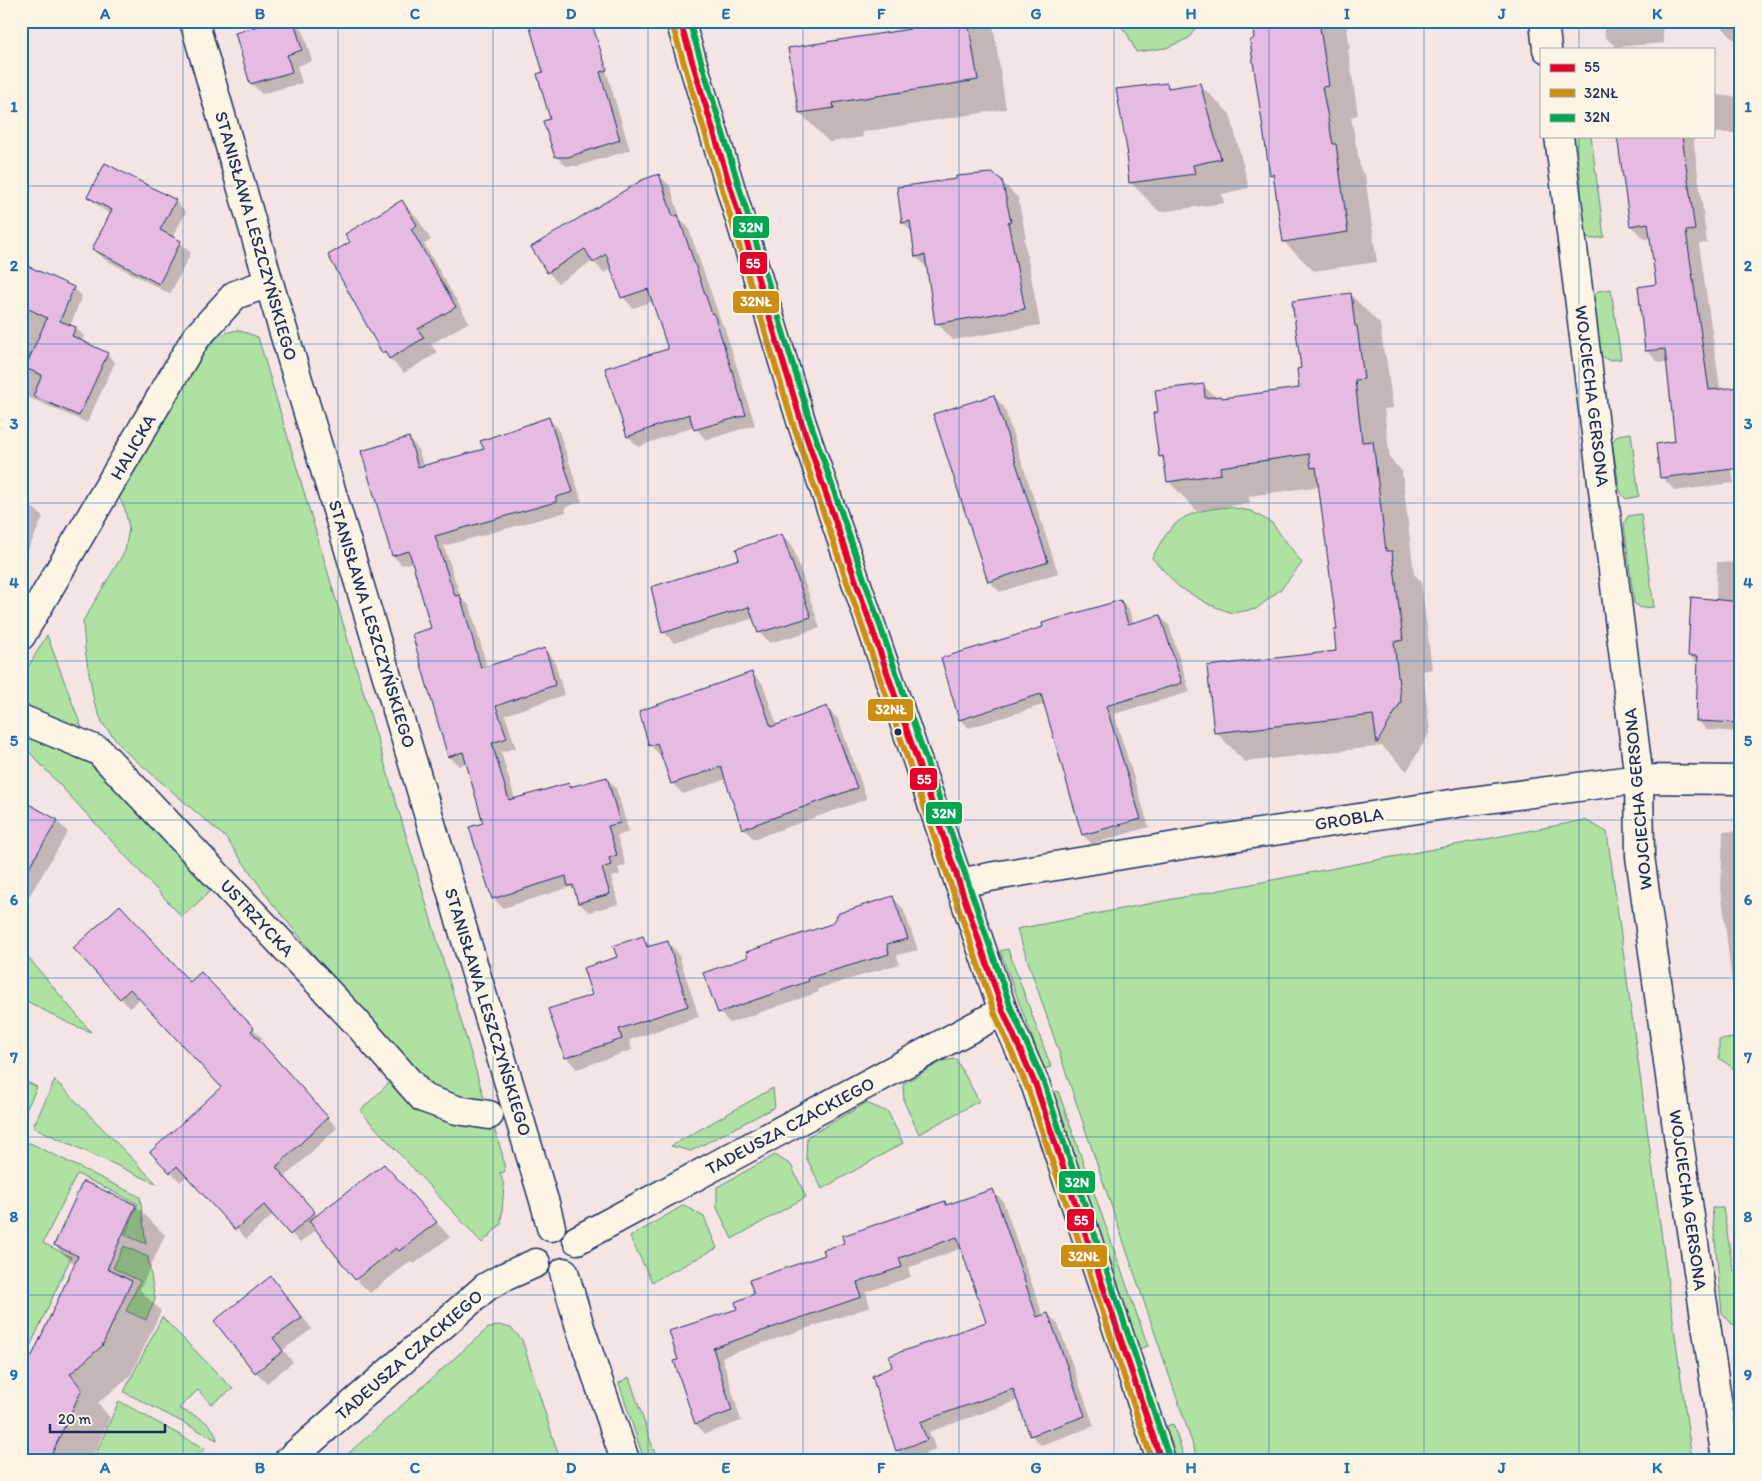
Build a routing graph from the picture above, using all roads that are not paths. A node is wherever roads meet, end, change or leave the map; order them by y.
1 (194, 21) edge
2 (680, 21) edge
3 (1544, 21) edge
4 (1547, 48) edge
5 (1559, 138) edge
6 (269, 283) junction
7 (21, 636) edge
8 (21, 719) edge
9 (1639, 779) junction
10 (1741, 780) edge
11 (959, 883) junction
12 (1003, 1011) junction
13 (489, 1115) dead end
14 (551, 1227) junction
15 (577, 1240) junction
16 (536, 1263) junction
17 (564, 1272) junction
18 (289, 1460) edge
19 (625, 1460) edge
20 (1161, 1460) edge
21 (1726, 1460) edge

1 - 6 street, STANISŁAWA LESZCZYŃSKIEGO
2 - 11 street
3 - 4 street
5 - 9 street, WOJCIECHA GERSONA
6 - 7 street, HALICKA
6 - 14 street, STANISŁAWA LESZCZYŃSKIEGO
8 - 13 street, USTRZYCKA
9 - 10 street, GROBLA
9 - 11 street, GROBLA
9 - 21 street, WOJCIECHA GERSONA
11 - 12 street
12 - 15 street, TADEUSZA CZACKIEGO
12 - 20 street
14 - 15 street
14 - 16 street
15 - 17 street
16 - 17 street
16 - 18 street, TADEUSZA CZACKIEGO
17 - 19 street

